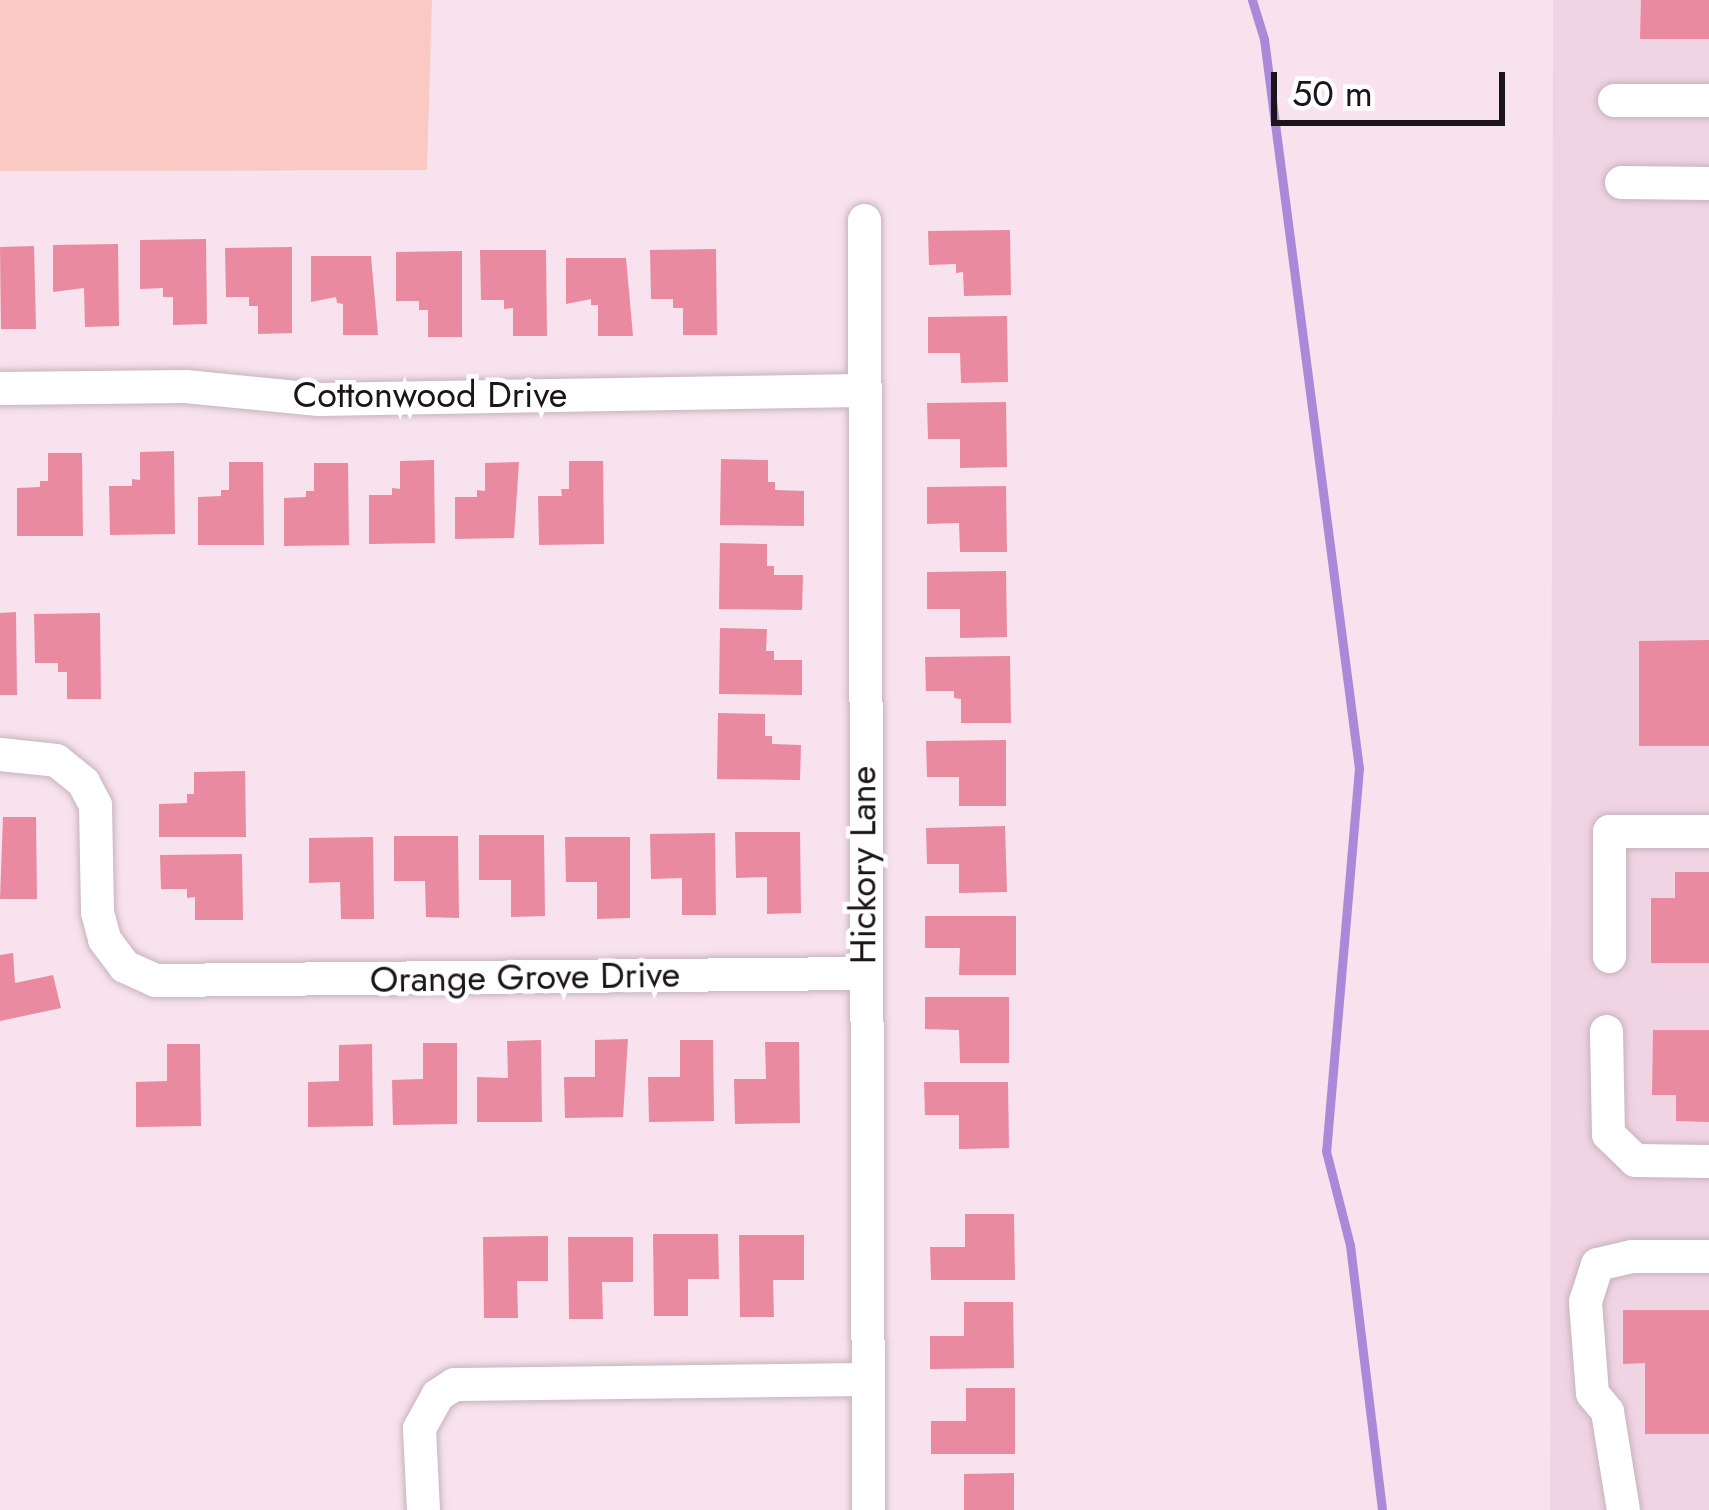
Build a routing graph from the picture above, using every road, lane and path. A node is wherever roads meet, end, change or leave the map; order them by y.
1 (1614, 100) dead end
2 (1709, 100) edge
3 (1621, 182) dead end
4 (1709, 183) edge
5 (864, 220) dead end
6 (0, 388) edge
7 (860, 390) junction
8 (0, 754) edge
9 (1709, 831) edge
10 (1609, 956) dead end
11 (863, 973) junction
12 (1606, 1030) dead end
13 (1709, 1161) edge
14 (1709, 1256) edge
15 (868, 1379) junction
16 (423, 1510) edge
17 (868, 1510) edge
18 (1623, 1510) edge

1 - 2 street
3 - 4 street
5 - 7 street, Hickory Lane
6 - 7 street, Cottonwood Drive
7 - 11 street, Hickory Lane
8 - 11 street, Orange Grove Drive
9 - 10 street
11 - 15 street, Hickory Lane
12 - 13 street
14 - 18 street
15 - 16 street
15 - 17 street, Hickory Lane

